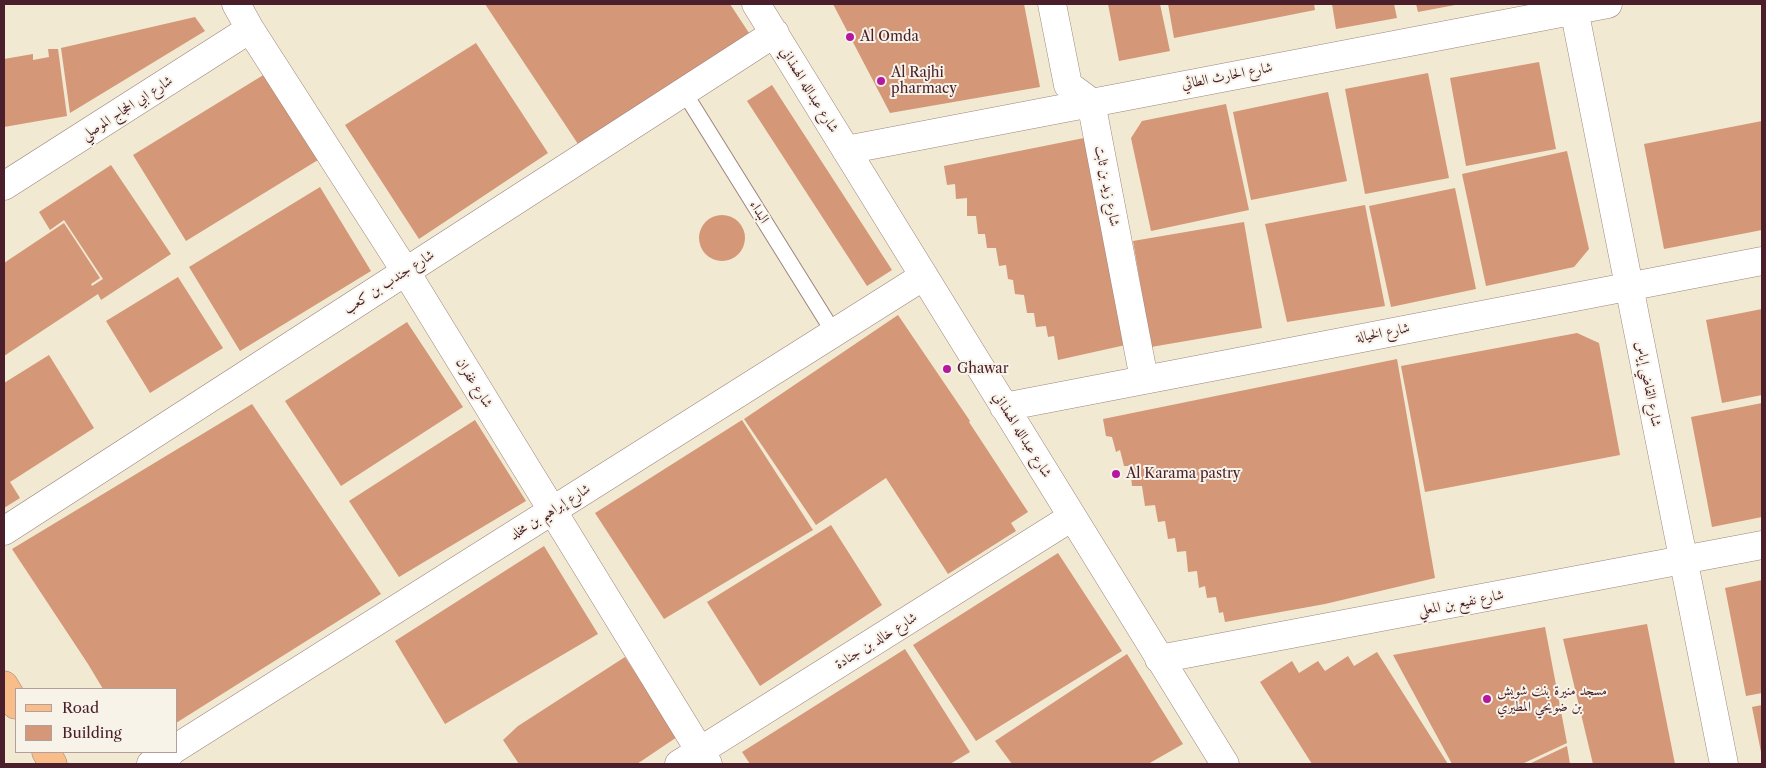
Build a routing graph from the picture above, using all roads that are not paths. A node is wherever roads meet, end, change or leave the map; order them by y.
1 (236, 4) edge
2 (756, 4) edge
3 (1052, 4) edge
4 (1608, 4) edge
5 (1573, 7) edge
6 (250, 29) junction
7 (775, 33) junction
8 (684, 92) junction
9 (1091, 102) junction
10 (846, 150) junction
11 (4, 186) edge
12 (1762, 261) edge
13 (406, 272) junction
14 (924, 276) junction
15 (1629, 287) junction
16 (834, 333) junction
17 (1144, 379) junction
18 (1004, 407) junction
19 (552, 511) junction
20 (1072, 517) junction
21 (4, 531) edge
22 (1762, 545) edge
23 (1684, 561) junction
24 (1159, 659) junction
25 (4, 685) edge
26 (15, 703) edge
27 (178, 747) edge
28 (47, 753) edge
29 (169, 753) edge
30 (695, 760) edge
31 (1216, 761) edge
32 (53, 764) edge
33 (151, 764) edge
34 (1724, 764) edge

1 - 6 street, شارع غفران
2 - 7 street, شارع عبدالله الهمذاني
3 - 9 street
4 - 5 street, شارع الحارث الطائي
5 - 9 street, شارع الحارث الطائي
5 - 15 street, شارع القاضي إياس
6 - 11 street, شارع ابي الحجاج الموصلي
6 - 13 street, شارع غفران
7 - 8 street, شارع جندب بن كعب
7 - 10 street, شارع عبدالله الهمذاني
8 - 13 street, شارع جندب بن كعب
8 - 16 lane, البداء
9 - 10 street, شارع الحارث الطائي
9 - 17 street, شارع زيد بن ثابت
10 - 14 street, شارع عبدالله الهمذاني
12 - 15 street, شارع الخيالة
13 - 19 street, شارع غفران
13 - 21 street, شارع جندب بن كعب
14 - 16 street, شارع إبراهيم بن مخلد
14 - 18 street, شارع عبدالله الهمذاني
15 - 17 street, شارع الخيالة
15 - 23 street, شارع القاضي إياس
16 - 19 street, شارع إبراهيم بن مخلد
17 - 18 street, شارع الخيالة
18 - 20 street, شارع عبدالله الهمذاني
19 - 27 street, شارع إبراهيم بن مخلد
19 - 30 street, شارع غفران
20 - 24 street, شارع عبدالله الهمذاني
20 - 30 street, شارع خالد بن جنادة
22 - 23 street, شارع نفيع بن المعلي
23 - 24 street, شارع نفيع بن المعلي
23 - 34 street, شارع القاضي إياس
24 - 31 street, شارع عبدالله الهمذاني
25 - 26 main road
28 - 32 main road
29 - 33 street

